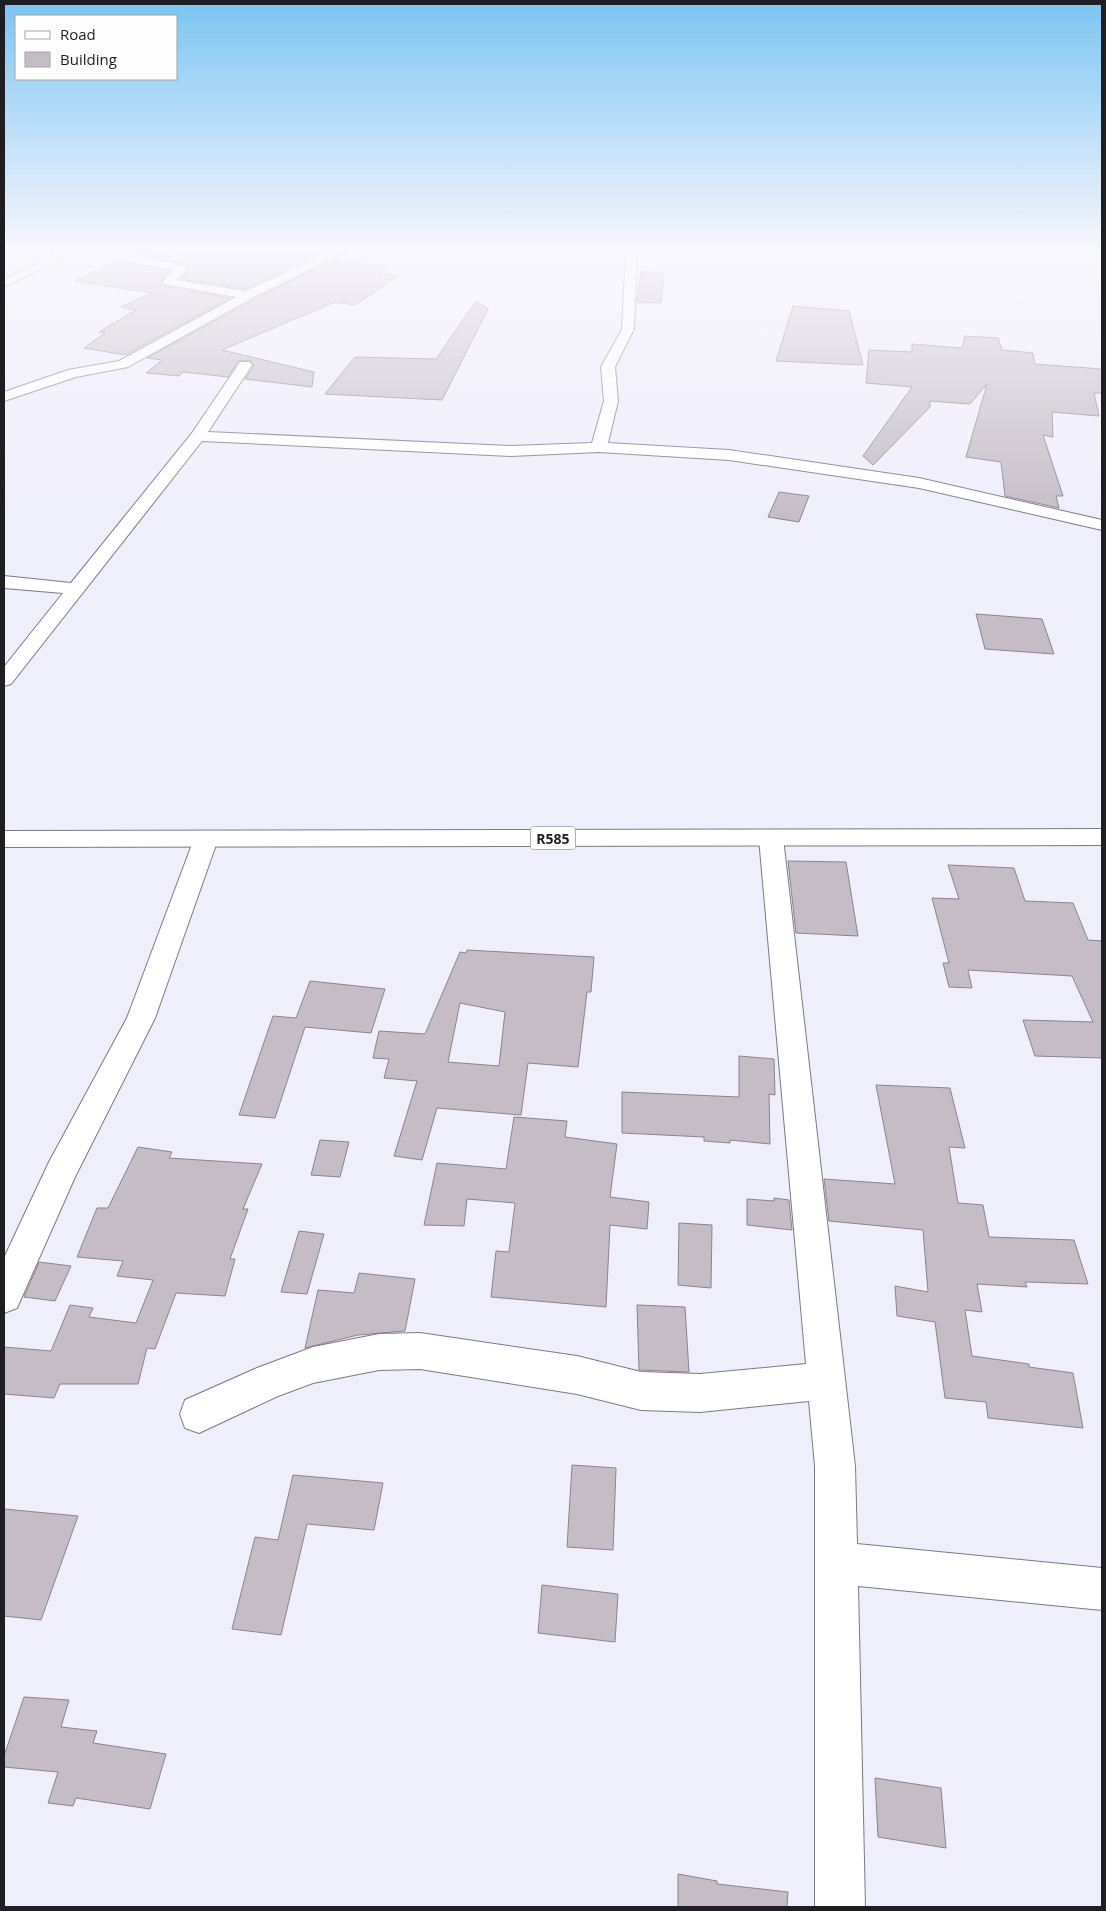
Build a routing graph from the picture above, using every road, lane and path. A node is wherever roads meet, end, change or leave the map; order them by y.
1 (165, 341) edge
2 (622, 341) edge
3 (245, 365) dead end
4 (4, 397) edge
5 (198, 436) junction
6 (599, 447) junction
7 (1102, 525) edge
8 (4, 582) edge
9 (76, 590) junction
10 (4, 680) edge
11 (1102, 837) edge
12 (771, 838) junction
13 (4, 839) edge
14 (206, 839) junction
15 (4, 1296) edge
16 (826, 1382) junction
17 (199, 1414) dead end
18 (836, 1563) junction
19 (1102, 1589) edge
20 (840, 1907) edge

1 - 4 street
2 - 6 street
3 - 5 street
5 - 6 street
5 - 9 street
6 - 7 street
8 - 9 street
9 - 10 street
11 - 12 street, R585
12 - 14 street, R585
12 - 16 street
13 - 14 street, R585
14 - 15 street
16 - 17 street
16 - 18 street
18 - 19 street
18 - 20 street

